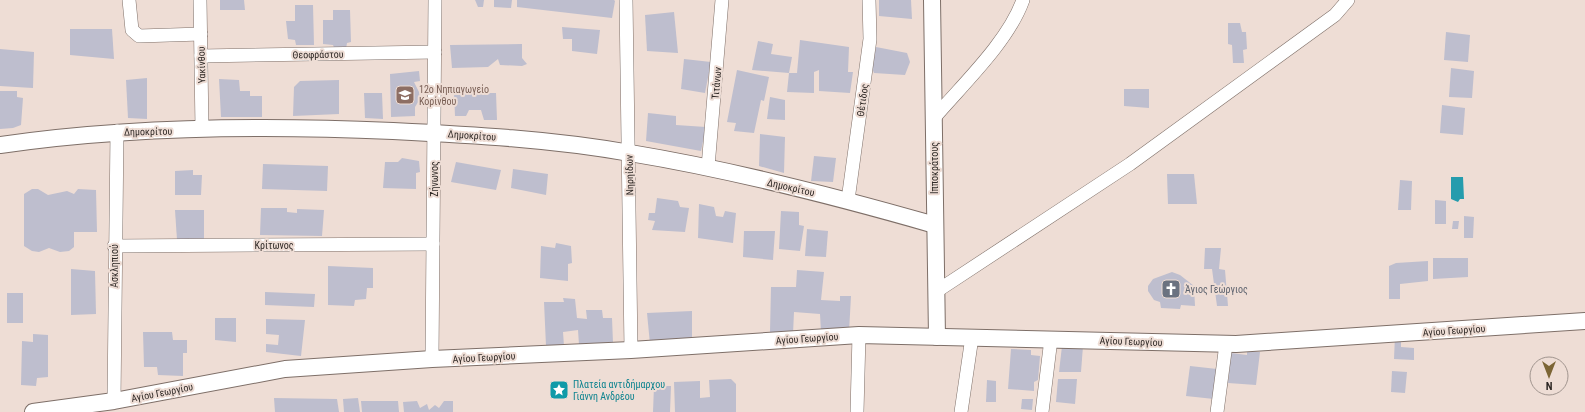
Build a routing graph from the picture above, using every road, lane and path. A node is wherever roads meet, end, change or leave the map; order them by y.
1 (129, 0) edge
2 (200, 0) edge
3 (435, 0) edge
4 (626, 0) edge
5 (722, 0) edge
6 (869, 0) edge
7 (932, 0) edge
8 (1024, 0) edge
9 (1348, 0) edge
10 (201, 34) junction
11 (434, 52) junction
12 (201, 56) junction
13 (934, 118) junction
14 (202, 129) junction
15 (116, 131) junction
16 (434, 133) junction
17 (0, 145) edge
18 (628, 152) junction
19 (708, 167) junction
20 (848, 200) junction
21 (935, 225) junction
22 (433, 244) junction
23 (114, 246) junction
24 (937, 291) junction
25 (1585, 321) edge
26 (859, 335) junction
27 (937, 337) junction
28 (972, 337) junction
29 (1052, 339) junction
30 (1226, 344) junction
31 (631, 350) junction
32 (432, 359) junction
33 (114, 401) junction
34 (33, 412) edge
35 (857, 412) edge
36 (961, 412) edge
37 (1042, 412) edge
38 (1217, 412) edge

1 - 10 street
2 - 10 street, Υακίνθου
3 - 11 street, Ζήνωνος
4 - 18 street, Νηρηίδων
5 - 19 street, Τιτάνων
6 - 20 street, Θέτιδος
7 - 13 street, Ιπποκράτους
8 - 13 street
9 - 24 street
10 - 12 street, Υακίνθου
11 - 12 street, Θεοφράστου
11 - 16 street, Ζήνωνος
12 - 14 street, Υακίνθου
13 - 21 street, Ιπποκράτους
14 - 15 street, Δημοκρίτου
14 - 16 street, Δημοκρίτου
15 - 17 street, Δημοκρίτου
15 - 23 street, Ασκληπιού
16 - 18 street, Δημοκρίτου
16 - 22 street, Ζήνωνος
18 - 19 street, Δημοκρίτου
18 - 31 street, Νηρηίδων
19 - 20 street, Δημοκρίτου
20 - 21 street, Δημοκρίτου
21 - 24 street, Ιπποκράτους
22 - 23 street, Κρίτωνος
22 - 32 street, Ζήνωνος
23 - 33 street, Ασκληπιού
24 - 27 street, Ιπποκράτους
25 - 30 street, Αγίου Γεωργίου
26 - 27 street, Αγίου Γεωργίου
26 - 31 street, Αγίου Γεωργίου
26 - 35 street
27 - 28 street, Αγίου Γεωργίου
28 - 29 street, Αγίου Γεωργίου
28 - 36 street
29 - 30 street, Αγίου Γεωργίου
29 - 37 street
30 - 38 street
31 - 32 street, Αγίου Γεωργίου
32 - 33 street, Αγίου Γεωργίου
33 - 34 street, Αγίου Γεωργίου

